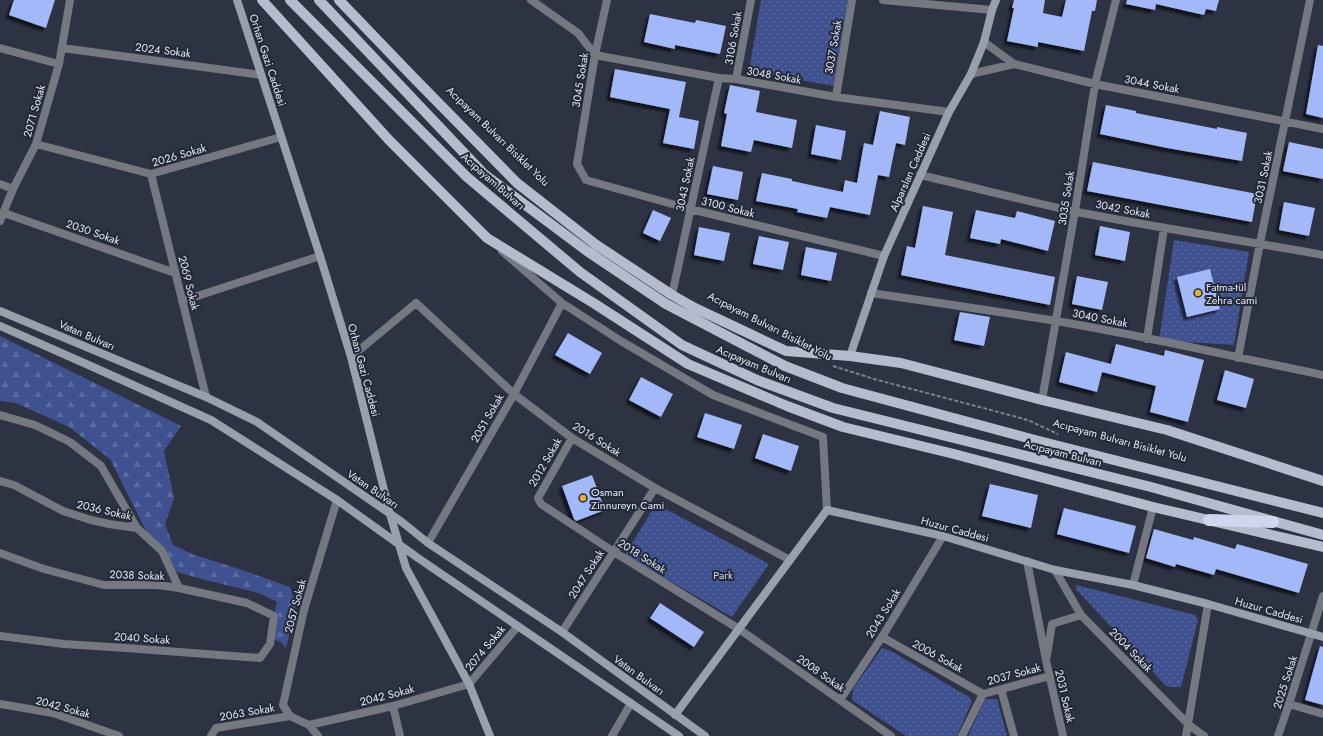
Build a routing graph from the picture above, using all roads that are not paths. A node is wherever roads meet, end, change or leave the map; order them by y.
1 (70, 0) edge
2 (237, 0) edge
3 (262, 0) edge
4 (290, 0) edge
5 (319, 0) edge
6 (339, 0) edge
7 (531, 0) edge
8 (607, 0) edge
9 (751, 0) edge
10 (852, 0) edge
11 (883, 0) edge
12 (996, 0) edge
13 (1116, 0) edge
14 (1310, 0) edge
15 (901, 1) edge
16 (992, 10) junction
17 (984, 42) junction
18 (0, 48) edge
19 (62, 48) junction
20 (595, 55) junction
21 (59, 64) junction
22 (1014, 64) junction
23 (971, 74) junction
24 (262, 75) junction
25 (719, 78) junction
26 (736, 79) junction
27 (1095, 84) junction
28 (836, 97) junction
29 (949, 112) junction
30 (1286, 122) junction
31 (1323, 129) edge
32 (282, 137) junction
33 (36, 144) junction
34 (577, 164) joint
35 (151, 174) junction
36 (920, 175) junction
37 (0, 184) edge
38 (13, 189) junction
39 (690, 209) junction
40 (1075, 211) junction
41 (4, 213) junction
42 (0, 221) edge
43 (1164, 228) junction
44 (487, 238) junction
45 (1260, 243) junction
46 (1323, 255) edge
47 (320, 256) junction
48 (884, 256) junction
49 (175, 273) junction
50 (871, 293) junction
51 (672, 295) junction
52 (182, 302) junction
53 (562, 303) junction
54 (0, 311) edge
55 (1057, 321) junction
56 (0, 326) edge
57 (1147, 339) junction
58 (850, 356) junction
59 (351, 357) junction
60 (1238, 358) junction
61 (1323, 375) edge
62 (514, 394) junction
63 (206, 397) junction
64 (1042, 400) junction
65 (0, 415) edge
66 (572, 438) junction
67 (0, 481) edge
68 (1323, 481) edge
69 (655, 488) junction
70 (538, 498) joint
71 (337, 500) junction
72 (1153, 507) junction
73 (827, 510) junction
74 (1323, 513) edge
75 (390, 514) junction
76 (1209, 520) junction
77 (1273, 522) junction
78 (137, 528) junction
79 (1323, 535) edge
80 (944, 536) junction
81 (428, 543) junction
82 (399, 545) junction
83 (1323, 547) edge
84 (614, 552) junction
85 (0, 553) edge
86 (790, 560) junction
87 (1027, 561) junction
88 (1055, 570) junction
89 (1133, 585) junction
90 (179, 588) junction
91 (1323, 596) edge
92 (1208, 604) junction
93 (1082, 614) junction
94 (518, 626) junction
95 (739, 629) junction
96 (562, 632) junction
97 (1312, 634) junction
98 (0, 636) edge
99 (882, 637) junction
100 (1323, 637) edge
101 (270, 638) joint
102 (1046, 660) junction
103 (1050, 676) junction
104 (469, 684) junction
105 (1001, 689) junction
106 (983, 694) junction
107 (840, 700) junction
108 (631, 703) junction
109 (0, 704) edge
110 (1289, 704) junction
111 (393, 706) junction
112 (1323, 714) edge
113 (675, 715) junction
114 (290, 716) junction
115 (309, 725) junction
116 (1189, 725) junction
117 (119, 736) edge
118 (211, 736) edge
119 (318, 736) edge
120 (400, 736) edge
121 (490, 736) edge
122 (612, 736) edge
123 (679, 736) edge
124 (705, 736) edge
125 (891, 736) edge
126 (962, 736) edge
127 (1014, 736) edge
128 (1063, 736) edge
129 (1186, 736) edge
130 (1204, 736) edge
131 (1278, 736) edge

1 - 19 street, 2071 Sokak
2 - 24 street, Orhan Gazi Caddesi
3 - 44 main road
4 - 77 main road, Acıpayam Bulvarı
5 - 74 main road, Acıpayam Bulvarı
6 - 51 main road
7 - 20 street
8 - 20 street, 3045 Sokak
9 - 26 street, 3106 Sokak
10 - 28 street, 3037 Sokak
11 - 15 street
12 - 16 street, Alparslan Caddesi
13 - 27 street, 3035 Sokak
14 - 30 street, 3031 Sokak
15 - 16 street
16 - 17 street, Alparslan Caddesi
17 - 22 street, 3044 Sokak
17 - 23 street, Alparslan Caddesi
18 - 21 street
19 - 21 street, 2071 Sokak
19 - 24 street, 2024 Sokak
20 - 25 street, 3048 Sokak
20 - 34 street, 3045 Sokak
21 - 33 street, 2071 Sokak
22 - 23 street
22 - 27 street, 3044 Sokak
23 - 29 street, Alparslan Caddesi
24 - 32 street, Orhan Gazi Caddesi
25 - 26 street, 3048 Sokak
25 - 39 street, 3043 Sokak
26 - 28 street, 3048 Sokak
27 - 30 street, 3044 Sokak
27 - 40 street, 3035 Sokak
28 - 29 street, 3048 Sokak
29 - 36 street, Alparslan Caddesi
30 - 31 street, 3044 Sokak
30 - 45 street, 3031 Sokak
32 - 35 street, 2026 Sokak
32 - 47 street, Orhan Gazi Caddesi
33 - 35 street, 2026 Sokak
33 - 38 street, 2071 Sokak
34 - 39 street, 3100 Sokak
35 - 49 street, 2069 Sokak
36 - 40 street, 3042 Sokak
36 - 48 street, Alparslan Caddesi
37 - 38 street
38 - 41 street, 2071 Sokak
39 - 48 street, 3100 Sokak
39 - 51 street, 3043 Sokak
40 - 43 street, 3042 Sokak
40 - 55 street, 3035 Sokak
41 - 42 street, 2071 Sokak
41 - 49 street, 2030 Sokak
43 - 45 street, 3042 Sokak
43 - 57 street
44 - 53 street
44 - 72 main road
45 - 46 street, 3042 Sokak
45 - 60 street, 3031 Sokak
47 - 52 street
47 - 59 street, Orhan Gazi Caddesi
48 - 50 street, Alparslan Caddesi
49 - 52 street, 2069 Sokak
50 - 55 street, 3040 Sokak
50 - 58 street, Alparslan Caddesi
51 - 58 main road
52 - 63 street, 2069 Sokak
53 - 62 street, 2051 Sokak
53 - 73 street
54 - 63 street, Vatan Bulvarı
55 - 57 street, 3040 Sokak
55 - 64 street, 3035 Sokak
56 - 71 street
57 - 60 street, 3040 Sokak
58 - 64 main road
59 - 62 street, 2016 Sokak
59 - 75 street, Orhan Gazi Caddesi
60 - 61 street, 3040 Sokak
62 - 66 street, 2016 Sokak
62 - 81 street, 2051 Sokak
63 - 75 street, Vatan Bulvarı
64 - 68 main road
65 - 78 street
66 - 69 street, 2016 Sokak
66 - 70 street, 2012 Sokak
67 - 78 street, 2036 Sokak
69 - 84 street, 2047 Sokak
69 - 86 street, 2016 Sokak
70 - 84 street, 2018 Sokak
71 - 82 street
71 - 114 street, 2057 Sokak
72 - 76 main road
72 - 89 street
73 - 80 street, Huzur Caddesi
73 - 86 street
75 - 81 street, Vatan Bulvarı
75 - 82 street, Orhan Gazi Caddesi
76 - 77 highway
76 - 83 main road
77 - 79 main road, Acıpayam Bulvarı
78 - 90 street, 2036 Sokak
80 - 87 street, Huzur Caddesi
80 - 99 street, 2043 Sokak
81 - 96 street, Vatan Bulvarı
82 - 94 street
82 - 104 street, Orhan Gazi Caddesi
84 - 95 street, 2018 Sokak
84 - 96 street, 2047 Sokak
85 - 90 street, 2038 Sokak
86 - 95 street
87 - 88 street, Huzur Caddesi
87 - 102 street, 2031 Sokak
88 - 89 street, Huzur Caddesi
88 - 93 street, 2004 Sokak
89 - 92 street, Huzur Caddesi
90 - 101 street, 2038 Sokak
91 - 97 street, 2025 Sokak
92 - 97 street, Huzur Caddesi
92 - 116 street
93 - 102 street
93 - 116 street, 2004 Sokak
94 - 104 street, 2074 Sokak
94 - 108 street
95 - 107 street, 2008 Sokak
95 - 113 street
96 - 113 street, Vatan Bulvarı
97 - 100 street, Huzur Caddesi
97 - 110 street, 2025 Sokak
98 - 101 street, 2040 Sokak
99 - 106 street, 2006 Sokak
99 - 107 street, 2043 Sokak
102 - 103 street, 2031 Sokak
103 - 105 street, 2037 Sokak
103 - 128 street, 2031 Sokak
104 - 111 street, 2042 Sokak
104 - 121 street, Orhan Gazi Caddesi
105 - 106 street, 2037 Sokak
105 - 127 street
106 - 126 street, 2037 Sokak
107 - 125 street, 2008 Sokak
108 - 122 street
108 - 123 street
109 - 117 street, 2042 Sokak
110 - 112 street
110 - 131 street, 2025 Sokak
111 - 115 street, 2042 Sokak
111 - 120 street
113 - 124 street, Vatan Bulvarı
114 - 115 street
114 - 118 street, 2063 Sokak
115 - 119 street
116 - 129 street
116 - 130 street, 2004 Sokak

